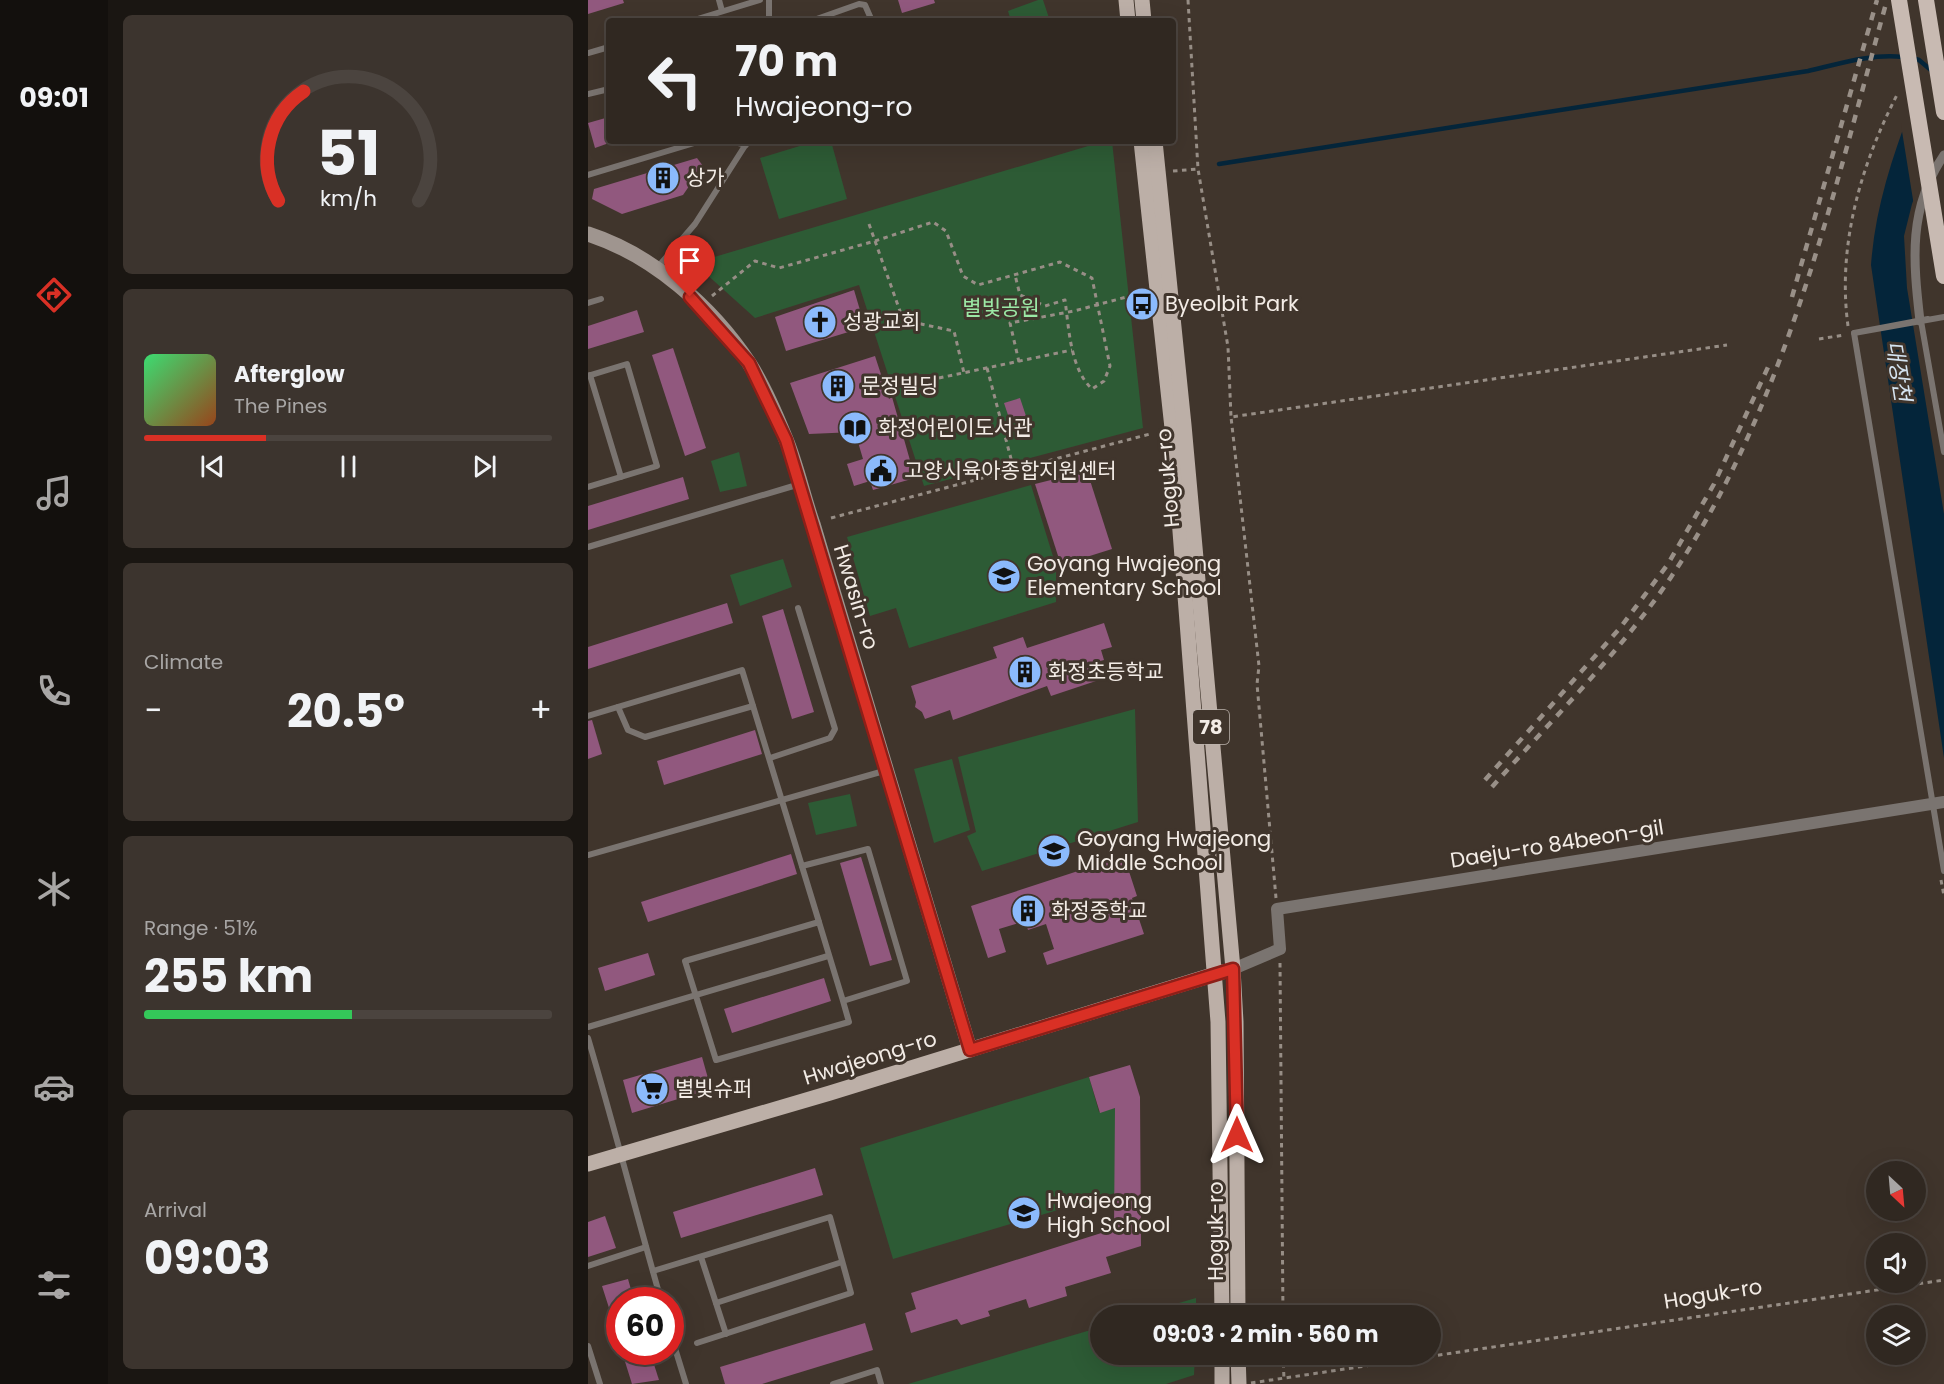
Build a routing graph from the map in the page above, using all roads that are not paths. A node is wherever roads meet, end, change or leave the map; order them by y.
1 (719, 0) edge
2 (760, 0) edge
3 (769, 0) edge
4 (1126, 0) edge
5 (1142, 0) edge
6 (1899, 0) edge
7 (1926, 0) edge
8 (722, 11) junction
9 (700, 18) edge
10 (769, 18) edge
11 (833, 18) edge
12 (871, 18) edge
13 (1128, 18) edge
14 (1144, 18) edge
15 (606, 48) edge
16 (588, 53) edge
17 (606, 90) edge
18 (588, 94) edge
19 (1944, 112) edge
20 (691, 144) edge
21 (746, 144) edge
22 (1141, 144) edge
23 (1155, 144) edge
24 (1944, 155) edge
25 (588, 175) edge
26 (588, 234) edge
27 (657, 269) junction
28 (1944, 276) edge
29 (601, 299) dead end
30 (588, 303) edge
31 (1944, 317) edge
32 (1922, 320) junction
33 (1851, 333) junction
34 (589, 375) edge
35 (1944, 452) edge
36 (621, 477) junction
37 (800, 484) junction
38 (588, 487) edge
39 (588, 547) edge
40 (798, 608) dead end
41 (753, 706) junction
42 (618, 707) junction
43 (588, 716) edge
44 (770, 758) junction
45 (886, 770) junction
46 (783, 798) junction
47 (1939, 803) edge
48 (588, 855) edge
49 (802, 866) junction
50 (1944, 871) edge
51 (819, 922) junction
52 (828, 956) junction
53 (1233, 969) junction
54 (1214, 975) junction
55 (696, 996) junction
56 (843, 1001) junction
57 (588, 1027) edge
58 (588, 1038) edge
59 (970, 1050) junction
60 (622, 1153) junction
61 (588, 1164) edge
62 (645, 1247) junction
63 (701, 1257) junction
64 (842, 1262) junction
65 (588, 1266) edge
66 (653, 1271) junction
67 (657, 1287) edge
68 (716, 1303) junction
69 (1222, 1305) edge
70 (1238, 1305) edge
71 (726, 1334) junction
72 (697, 1343) dead end
73 (588, 1346) edge
74 (680, 1365) edge
75 (1222, 1365) edge
76 (1238, 1365) edge
77 (596, 1371) junction
78 (588, 1374) edge
79 (600, 1384) edge
80 (686, 1384) edge
81 (833, 1384) edge
82 (881, 1384) edge
83 (1222, 1384) edge
84 (1239, 1384) edge

1 - 8 lane
2 - 8 lane
3 - 10 lane
4 - 13 main road
5 - 14 main road
6 - 28 highway
7 - 19 highway
8 - 9 lane
11 - 12 lane
15 - 16 lane
17 - 18 lane
20 - 25 lane
21 - 27 lane
22 - 54 main road, Hoguk-ro / 78
23 - 53 main road, Hoguk-ro / 78
24 - 32 street
26 - 27 main road, Hwasin-ro
27 - 37 main road, Hwasin-ro
29 - 30 lane
31 - 32 lane
32 - 33 lane
32 - 33 lane
32 - 35 lane
33 - 47 lane
34 - 36 lane
34 - 36 lane
36 - 38 lane
37 - 39 lane
37 - 45 main road, Hwasin-ro
40 - 44 lane
41 - 42 lane
41 - 42 lane
41 - 44 lane
42 - 43 lane
44 - 46 lane
45 - 46 lane
45 - 59 main road, Hwasin-ro
46 - 48 lane
46 - 49 lane
47 - 50 lane
47 - 53 street, Daeju-ro 84beon-gil
49 - 51 lane
49 - 56 lane
51 - 52 lane
51 - 55 lane
52 - 55 lane
52 - 56 lane
53 - 54 main road, Hwajeong-ro
53 - 70 main road, Hoguk-ro / 78
54 - 59 main road, Hwajeong-ro
54 - 69 main road, Hoguk-ro / 78
55 - 56 lane
55 - 57 lane
58 - 60 lane
59 - 60 main road, Hwajeong-ro
60 - 61 main road, Hwajeong-ro
60 - 62 lane
62 - 65 lane
62 - 66 lane
63 - 64 lane
63 - 66 lane
63 - 68 lane
64 - 68 lane
64 - 71 lane
66 - 67 lane
68 - 71 lane
71 - 72 lane
73 - 77 lane
74 - 80 lane
75 - 83 main road
76 - 84 main road
77 - 78 lane
77 - 79 lane
81 - 82 lane

